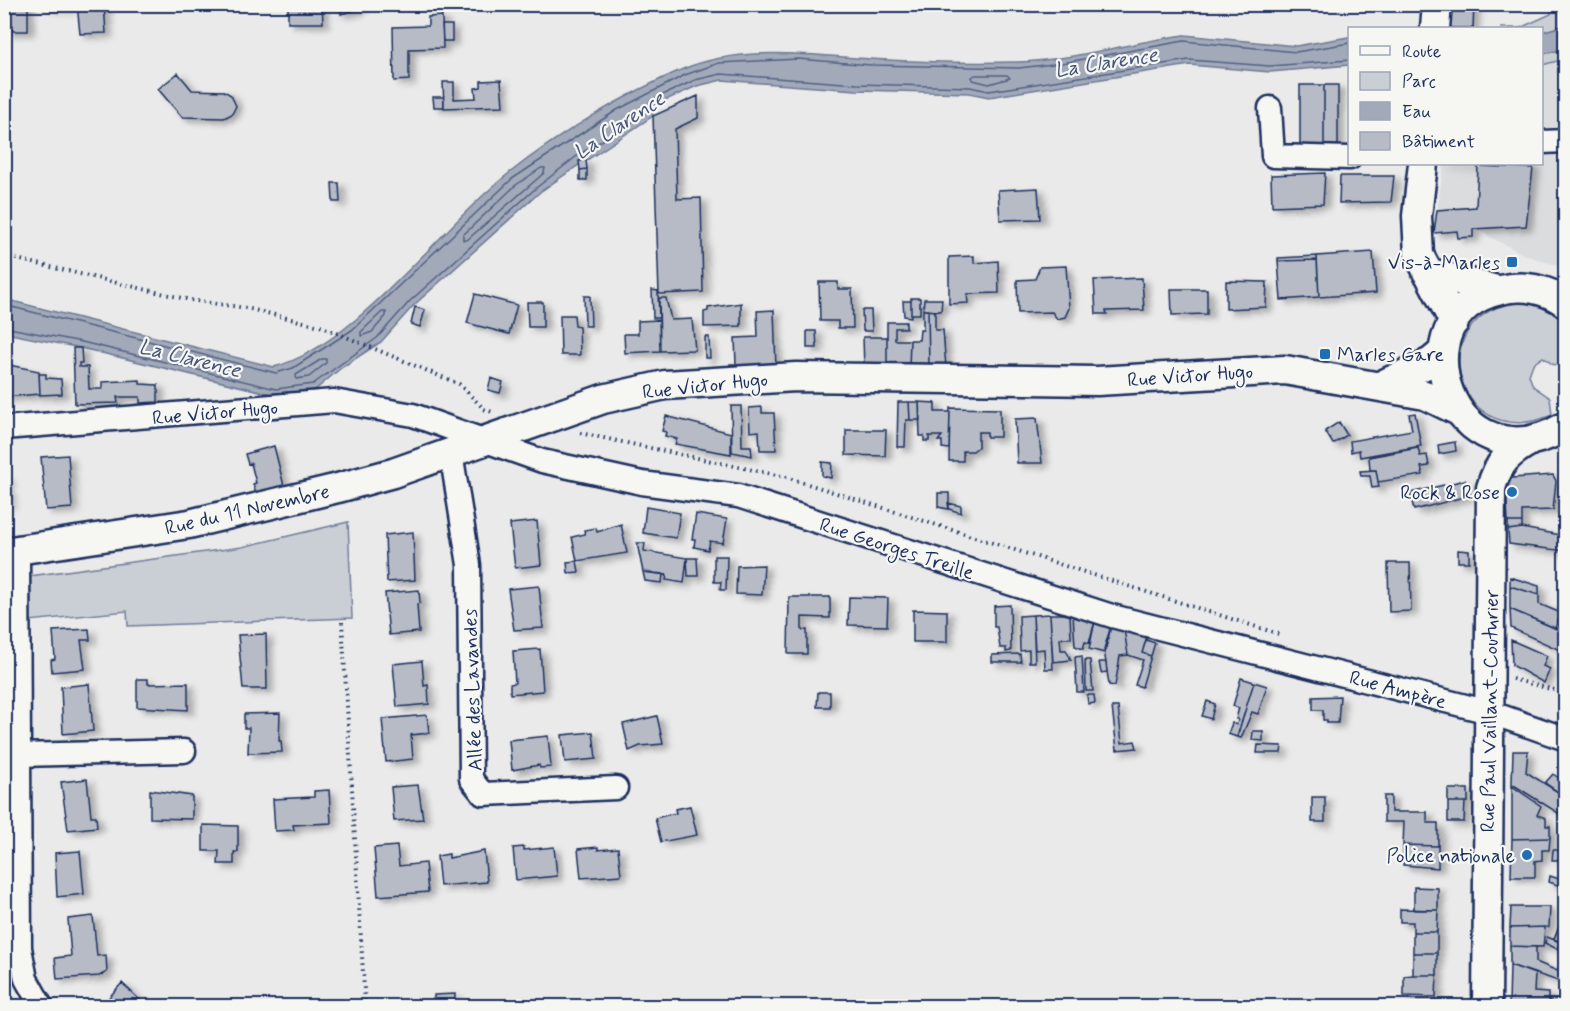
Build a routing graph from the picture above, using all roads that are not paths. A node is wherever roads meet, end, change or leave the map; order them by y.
1 (1437, 4) edge
2 (1436, 27) edge
3 (1270, 108) dead end
4 (1566, 141) edge
5 (1543, 142) edge
6 (1348, 158) edge
7 (1423, 165) edge
8 (1427, 272) junction
9 (1497, 290) junction
10 (1566, 303) edge
11 (1454, 322) junction
12 (1443, 352) junction
13 (1382, 385) junction
14 (1462, 416) junction
15 (4, 429) edge
16 (1553, 434) edge
17 (484, 440) junction
18 (451, 452) junction
19 (1491, 488) junction
20 (11, 552) edge
21 (1308, 666) joint
22 (1488, 712) junction
23 (1566, 739) edge
24 (184, 751) dead end
25 (19, 754) junction
26 (616, 788) dead end
27 (41, 1006) edge
28 (1487, 1006) edge

1 - 2 main road
3 - 6 street
4 - 5 street
7 - 8 main road
8 - 9 main road
8 - 11 main road
9 - 10 main road
9 - 11 main road
11 - 12 main road
12 - 13 main road
12 - 14 main road
13 - 14 main road, Rue Victor Hugo
13 - 17 main road, Rue Victor Hugo
14 - 16 main road, Rue Victor Hugo
14 - 19 main road
15 - 17 street, Rue Victor Hugo
16 - 19 main road
17 - 18 main road, Rue du 11 Novembre
17 - 21 street, Rue Georges Treille
18 - 20 main road, Rue du 11 Novembre
18 - 26 street, Allée des Lavandes
19 - 22 main road, Rue Paul Vaillant-Couturier
20 - 25 street
21 - 22 street, Rue Ampère
22 - 23 street, Rue Ampère
22 - 28 main road, Rue Paul Vaillant-Couturier
24 - 25 street
25 - 27 street

